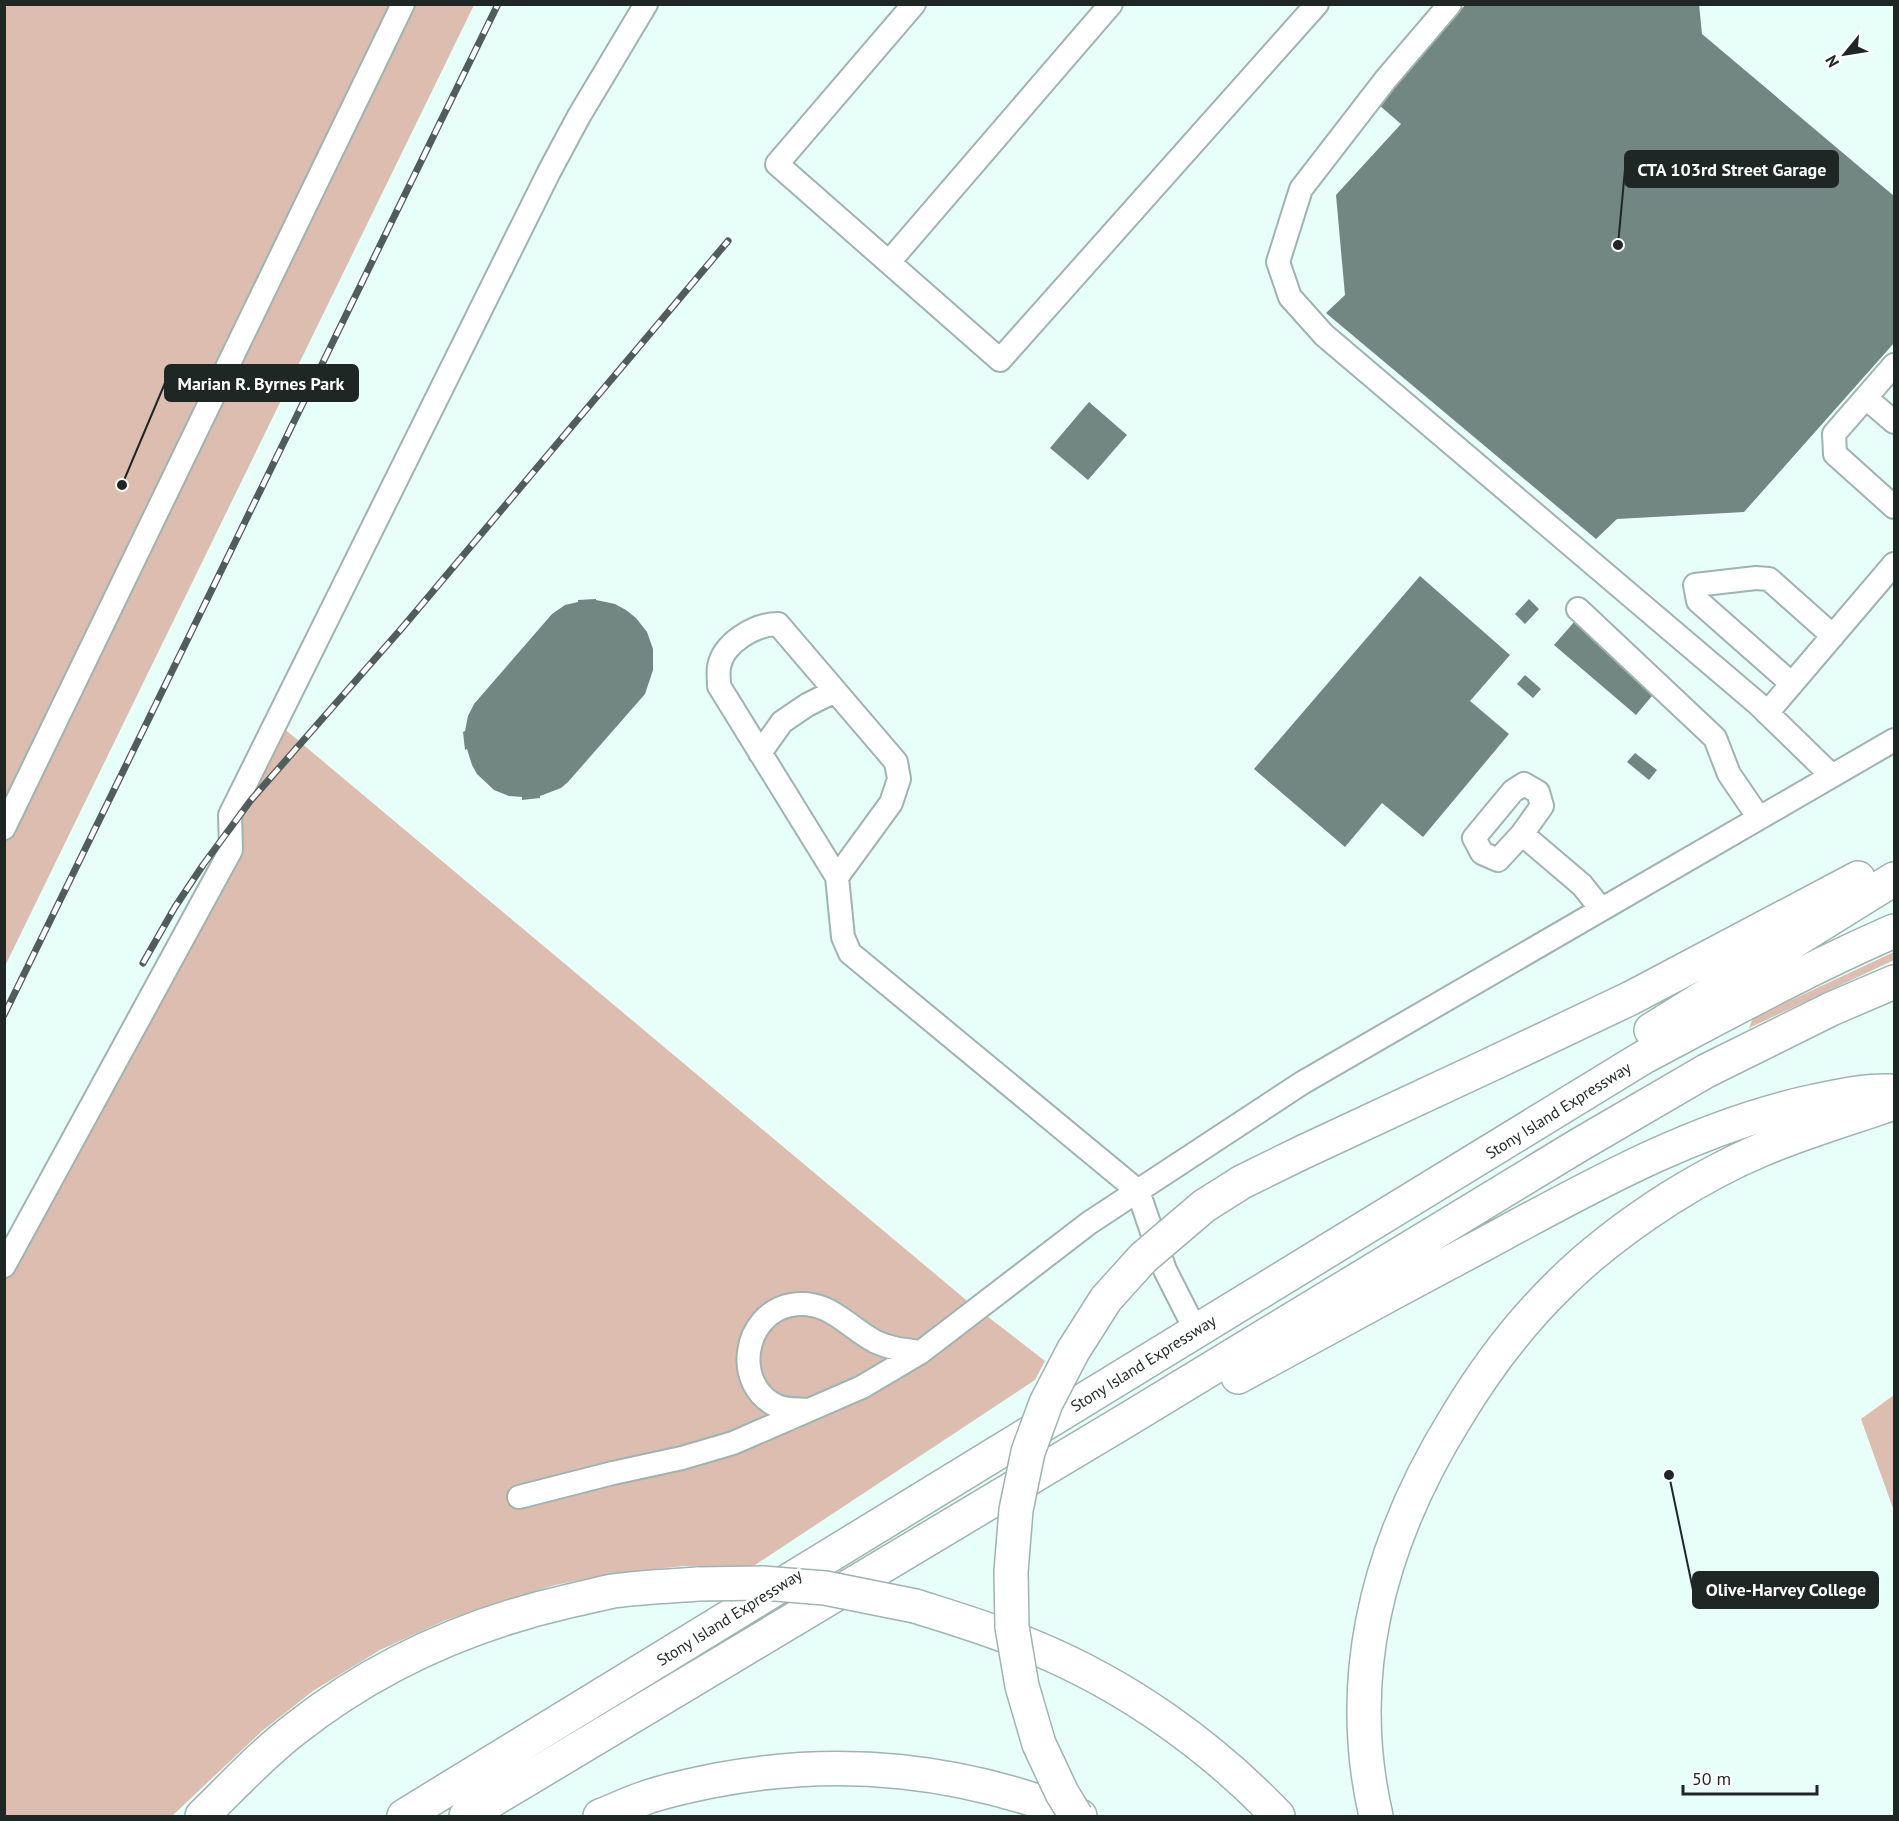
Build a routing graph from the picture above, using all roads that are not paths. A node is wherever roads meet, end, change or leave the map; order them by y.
1 (403, 4) edge
2 (646, 4) edge
3 (914, 4) edge
4 (1111, 4) edge
5 (1317, 4) edge
6 (1450, 4) edge
7 (889, 262) junction
8 (1894, 365) edge
9 (1866, 398) junction
10 (1894, 422) edge
11 (1894, 507) edge
12 (1894, 564) edge
13 (1578, 609) dead end
14 (1833, 636) junction
15 (1792, 684) junction
16 (836, 691) junction
17 (1767, 713) junction
18 (1894, 740) edge
19 (760, 753) junction
20 (1832, 776) junction
21 (1759, 818) junction
22 (4, 828) edge
23 (1522, 834) dead end
24 (1894, 859) edge
25 (837, 877) junction
26 (1894, 879) edge
27 (1602, 909) junction
28 (1894, 931) edge
29 (1894, 982) edge
30 (1894, 1091) edge
31 (1894, 1103) edge
32 (1138, 1191) junction
33 (1408, 1202) junction
34 (4, 1266) edge
35 (1196, 1330) junction
36 (921, 1352) junction
37 (810, 1410) junction
38 (1130, 1419) junction
39 (519, 1497) dead end
40 (555, 1724) junction
41 (572, 1753) junction
42 (202, 1816) edge
43 (404, 1816) edge
44 (466, 1816) edge
45 (600, 1816) edge
46 (1078, 1816) edge
47 (1278, 1816) edge
48 (1376, 1816) edge

1 - 22 lane
2 - 34 lane
3 - 7 lane
4 - 7 lane
5 - 7 lane
6 - 17 lane
8 - 9 lane
9 - 10 lane
9 - 11 lane
12 - 14 lane
13 - 21 lane
14 - 15 lane
14 - 15 lane
15 - 17 lane
16 - 19 lane
16 - 19 lane
16 - 25 lane
17 - 20 lane
18 - 20 lane
19 - 25 lane
20 - 21 lane
21 - 27 lane
23 - 27 lane
24 - 46 highway, bridge
25 - 32 lane
26 - 33 highway
27 - 32 lane
28 - 33 highway, Stony Island Expressway
29 - 38 highway, Stony Island Expressway
30 - 38 highway
31 - 48 highway
32 - 35 lane
32 - 36 lane
33 - 35 highway, Stony Island Expressway
35 - 40 highway, Stony Island Expressway
36 - 37 lane
36 - 37 lane
37 - 39 lane
38 - 41 highway, Stony Island Expressway
40 - 41 lane
40 - 43 highway, Stony Island Expressway
41 - 44 highway, Stony Island Expressway
42 - 47 highway, bridge
45 - 46 highway

